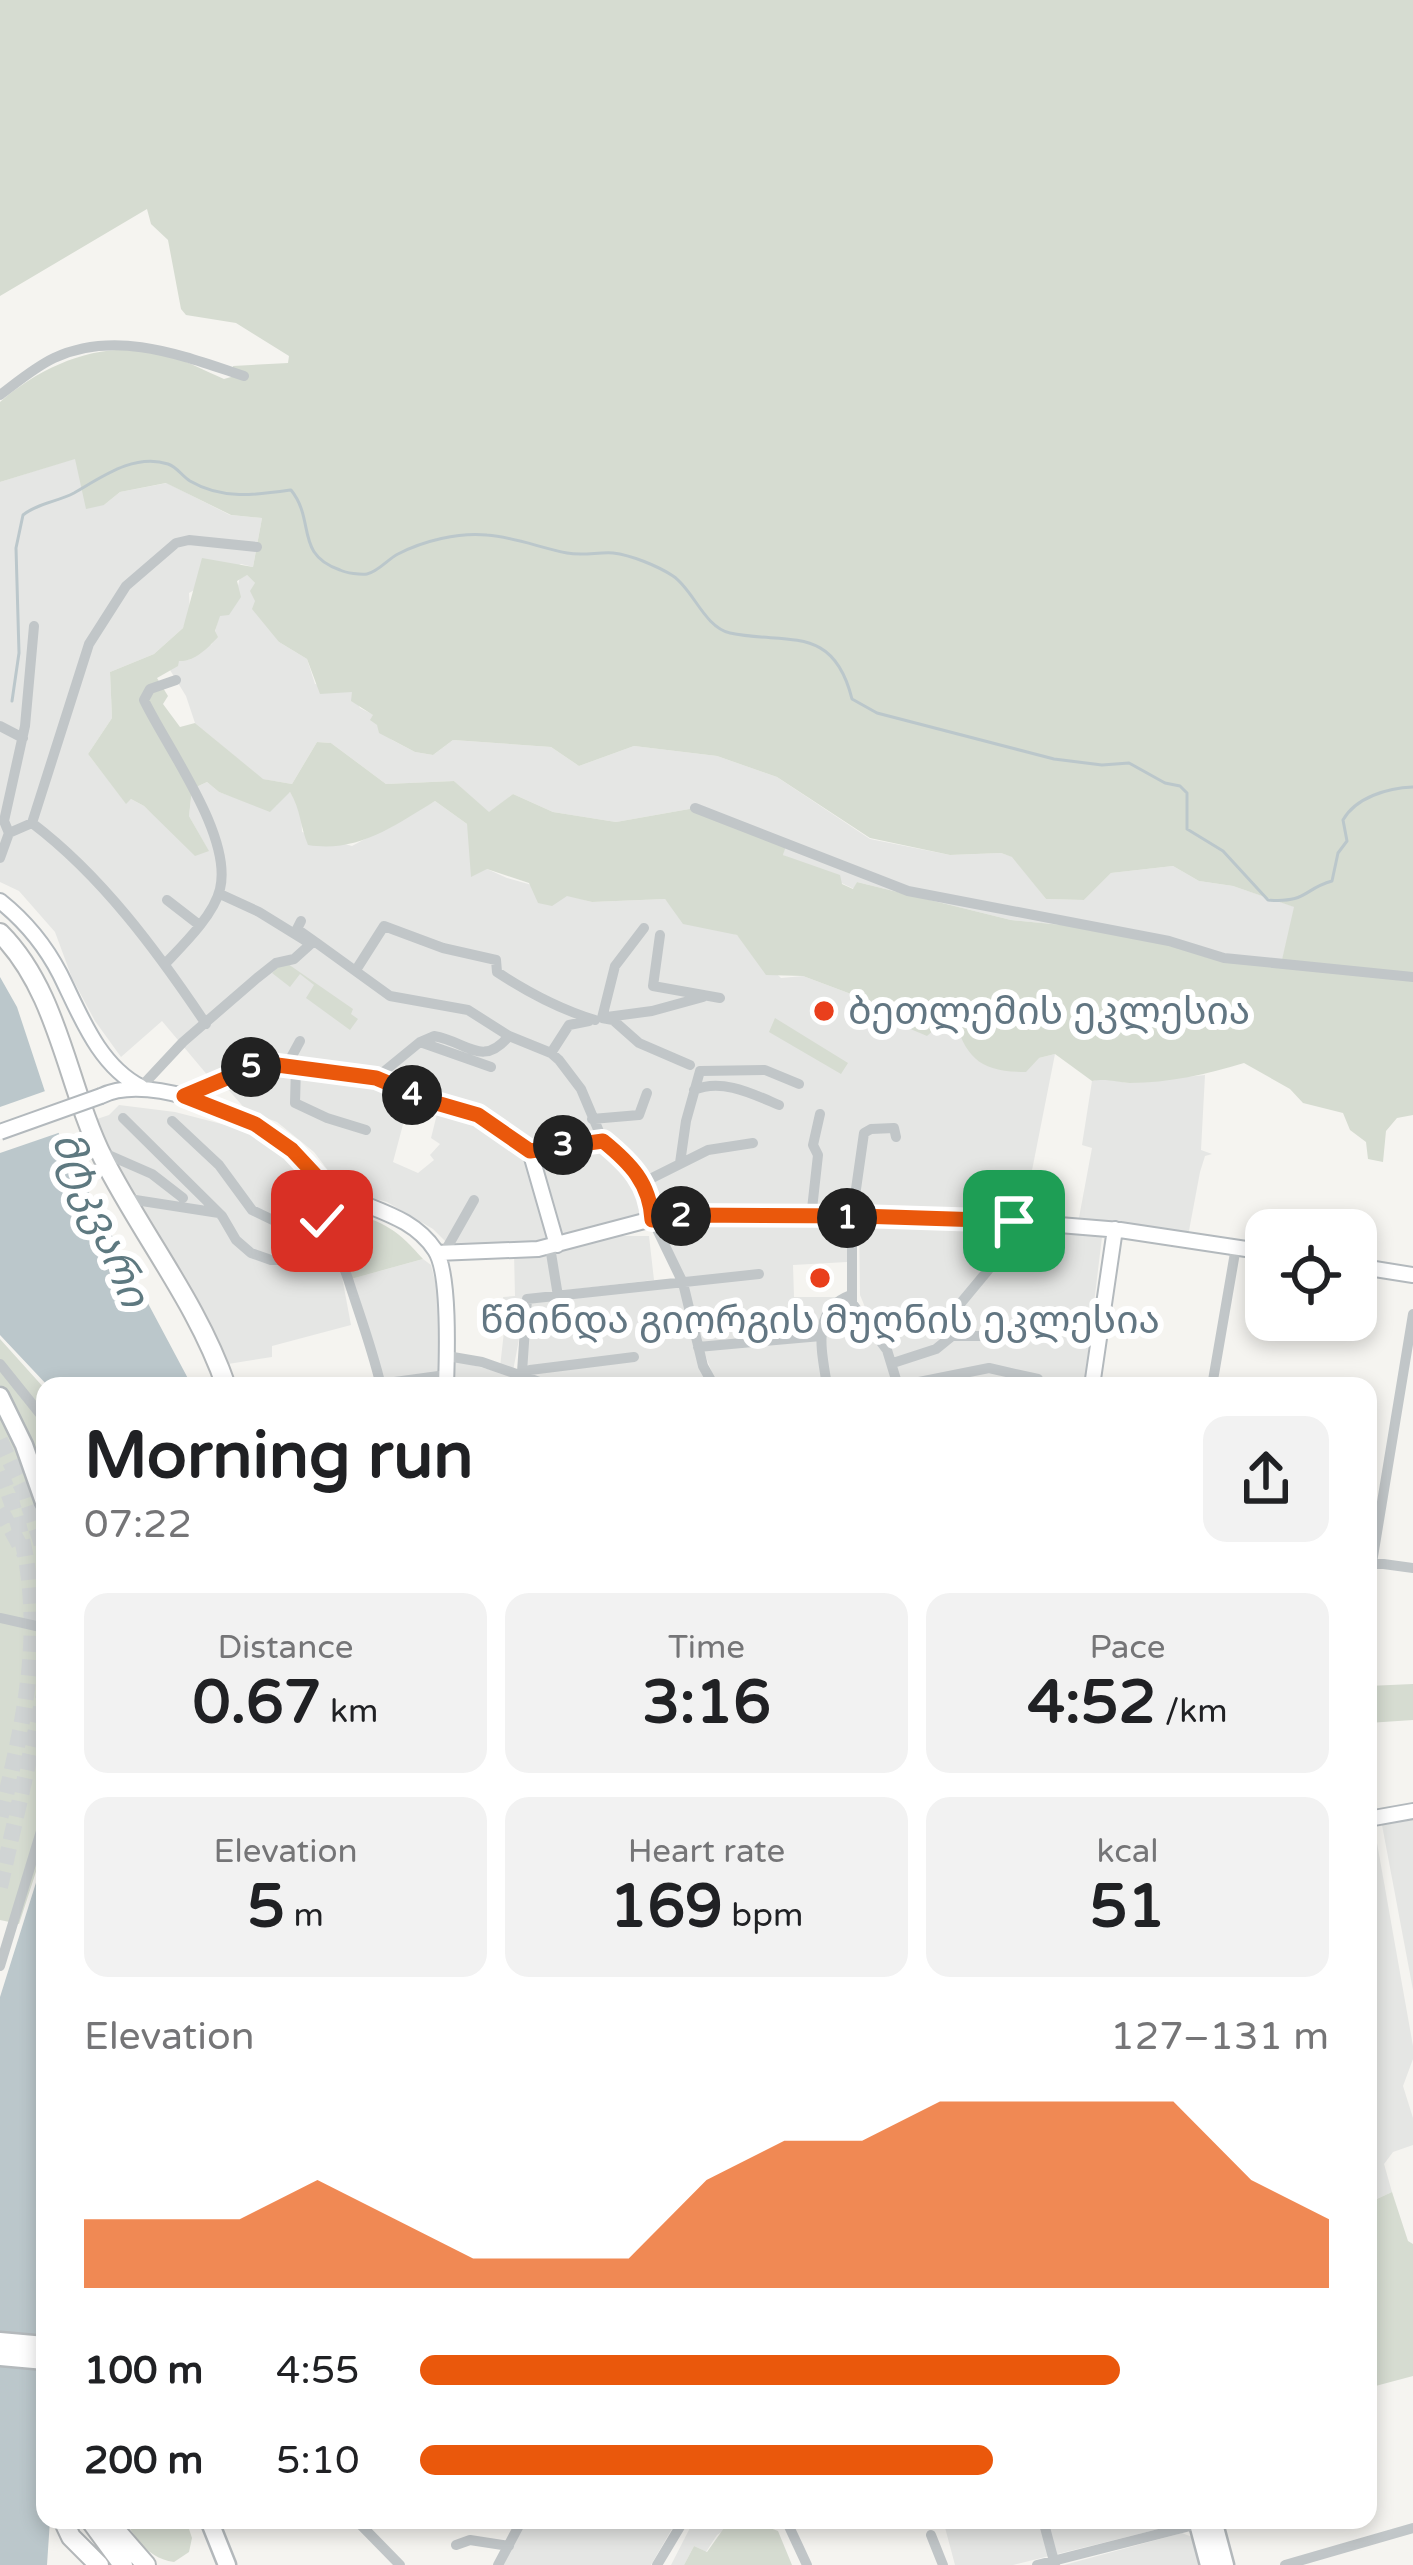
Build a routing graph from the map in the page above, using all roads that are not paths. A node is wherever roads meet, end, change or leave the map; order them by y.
1 (238, 374) dead end
2 (0, 395) edge
3 (257, 547) dead end
4 (34, 626) dead end
5 (176, 680) dead end
6 (0, 726) edge
7 (22, 738) junction
8 (694, 808) dead end
9 (32, 823) junction
10 (9, 833) junction
11 (0, 858) edge
12 (220, 894) junction
13 (167, 900) dead end
14 (0, 901) edge
15 (301, 921) dead end
16 (199, 924) junction
17 (644, 928) dead end
18 (0, 933) edge
19 (660, 934) dead end
20 (314, 941) junction
21 (0, 948) edge
22 (165, 964) junction
23 (356, 970) junction
24 (1413, 977) edge
25 (598, 1019) junction
26 (206, 1024) junction
27 (508, 1036) junction
28 (300, 1041) dead end
29 (420, 1042) junction
30 (551, 1053) junction
31 (109, 1060) junction
32 (291, 1065) junction
33 (491, 1067) dead end
34 (695, 1068) junction
35 (376, 1078) junction
36 (799, 1084) dead end
37 (141, 1087) junction
38 (694, 1090) junction
39 (110, 1091) junction
40 (647, 1093) dead end
41 (184, 1096) junction
42 (779, 1105) dead end
43 (820, 1114) dead end
44 (123, 1118) dead end
45 (592, 1119) junction
46 (172, 1121) dead end
47 (365, 1130) dead end
48 (0, 1132) edge
49 (896, 1137) dead end
50 (603, 1141) junction
51 (753, 1142) dead end
52 (530, 1151) junction
53 (104, 1153) dead end
54 (680, 1163) junction
55 (320, 1180) junction
56 (644, 1182) junction
57 (193, 1186) junction
58 (129, 1199) dead end
59 (474, 1200) dead end
60 (180, 1203) junction
61 (220, 1213) junction
62 (852, 1217) junction
63 (811, 1218) junction
64 (652, 1220) junction
65 (1115, 1229) junction
66 (554, 1246) junction
67 (1236, 1247) junction
68 (329, 1248) junction
69 (1245, 1248) edge
70 (441, 1253) junction
71 (989, 1269) dead end
72 (1377, 1269) edge
73 (759, 1274) dead end
74 (1413, 1275) edge
75 (683, 1283) junction
76 (851, 1295) junction
77 (558, 1296) junction
78 (1413, 1314) edge
79 (820, 1336) junction
80 (952, 1336) junction
81 (1004, 1336) dead end
82 (698, 1347) junction
83 (447, 1356) junction
84 (634, 1357) dead end
85 (0, 1364) edge
86 (892, 1364) junction
87 (210, 1377) edge
88 (222, 1377) edge
89 (379, 1377) edge
90 (446, 1377) edge
91 (513, 1377) edge
92 (525, 1377) edge
93 (527, 1377) edge
94 (710, 1377) edge
95 (825, 1377) edge
96 (896, 1377) edge
97 (938, 1377) edge
98 (1029, 1377) edge
99 (1092, 1377) edge
100 (1214, 1377) edge
101 (0, 1396) edge
102 (36, 1409) edge
103 (36, 1479) edge
104 (1377, 1522) edge
105 (1377, 1563) edge
106 (1413, 1568) edge
107 (0, 1618) edge
108 (36, 1626) edge
109 (1413, 1811) edge
110 (1377, 1817) edge
111 (36, 1848) edge
112 (0, 1966) edge
113 (0, 2341) edge
114 (36, 2344) edge
115 (0, 2357) edge
116 (36, 2360) edge
117 (1413, 2528) edge
118 (68, 2529) edge
119 (97, 2529) edge
120 (115, 2529) edge
121 (213, 2529) edge
122 (365, 2529) edge
123 (518, 2529) edge
124 (679, 2529) edge
125 (790, 2529) edge
126 (1045, 2529) edge
127 (1175, 2529) edge
128 (1204, 2529) edge
129 (1207, 2529) edge
130 (931, 2535) dead end
131 (456, 2545) dead end
132 (508, 2546) junction
133 (96, 2563) edge
134 (1054, 2563) edge
135 (123, 2565) edge
136 (146, 2565) edge
137 (227, 2565) edge
138 (400, 2565) edge
139 (498, 2565) edge
140 (657, 2565) edge
141 (807, 2565) edge
142 (943, 2565) edge
143 (1037, 2565) edge
144 (1209, 2565) edge
145 (1226, 2565) edge
146 (1285, 2565) edge

1 - 2 street
3 - 9 street
4 - 7 street
5 - 12 street
6 - 7 street
7 - 10 street
8 - 24 street
9 - 10 street
9 - 22 street
10 - 11 street
12 - 16 street
12 - 20 street
13 - 16 street
14 - 31 street
15 - 20 street
16 - 22 street
17 - 25 street
18 - 88 highway
19 - 25 street
20 - 23 street
20 - 26 street
21 - 87 highway
22 - 26 street
23 - 25 street
23 - 27 street
25 - 30 street
25 - 34 street
26 - 37 street
27 - 29 street
27 - 30 street
28 - 32 street
29 - 33 street
29 - 35 street
30 - 45 street
31 - 37 street
31 - 39 street
32 - 35 street
32 - 41 street
32 - 47 street
34 - 36 street
34 - 38 street
35 - 52 street
37 - 39 street
37 - 41 street
38 - 42 street
38 - 54 street
39 - 48 street, bridge
40 - 45 street
41 - 55 street
43 - 63 street
44 - 57 street
45 - 50 street
46 - 68 street
49 - 62 street
50 - 52 street
50 - 56 street
51 - 54 street
52 - 66 street
53 - 60 street
54 - 56 street
55 - 68 street
55 - 70 street
56 - 64 street
57 - 60 street
57 - 61 street
58 - 60 street
59 - 70 street
60 - 61 street
61 - 68 street
62 - 63 street
62 - 65 street
62 - 76 street
63 - 64 street
64 - 66 street
64 - 75 street
65 - 67 street
65 - 99 street
66 - 70 street
66 - 77 street
67 - 69 street
67 - 100 street
68 - 89 street
70 - 83 street
71 - 80 street
72 - 74 street
73 - 75 street
75 - 77 street
75 - 82 street
76 - 79 street
76 - 86 street
77 - 92 street
78 - 104 street
79 - 82 street
79 - 95 street
80 - 81 street
80 - 86 street
82 - 94 street
83 - 90 street
83 - 91 street
84 - 93 street
85 - 102 street
86 - 96 street
97 - 98 street
101 - 103 main road
105 - 106 street
107 - 108 street
109 - 110 street
111 - 112 street
113 - 114 main road
115 - 116 main road
117 - 146 street
118 - 133 highway
119 - 135 highway
120 - 136 highway
121 - 137 main road
122 - 138 street
123 - 132 street
124 - 140 street
125 - 141 street
126 - 134 street
127 - 134 street
128 - 144 main road
129 - 145 main road
130 - 142 street
131 - 132 street
132 - 139 street
134 - 143 street

